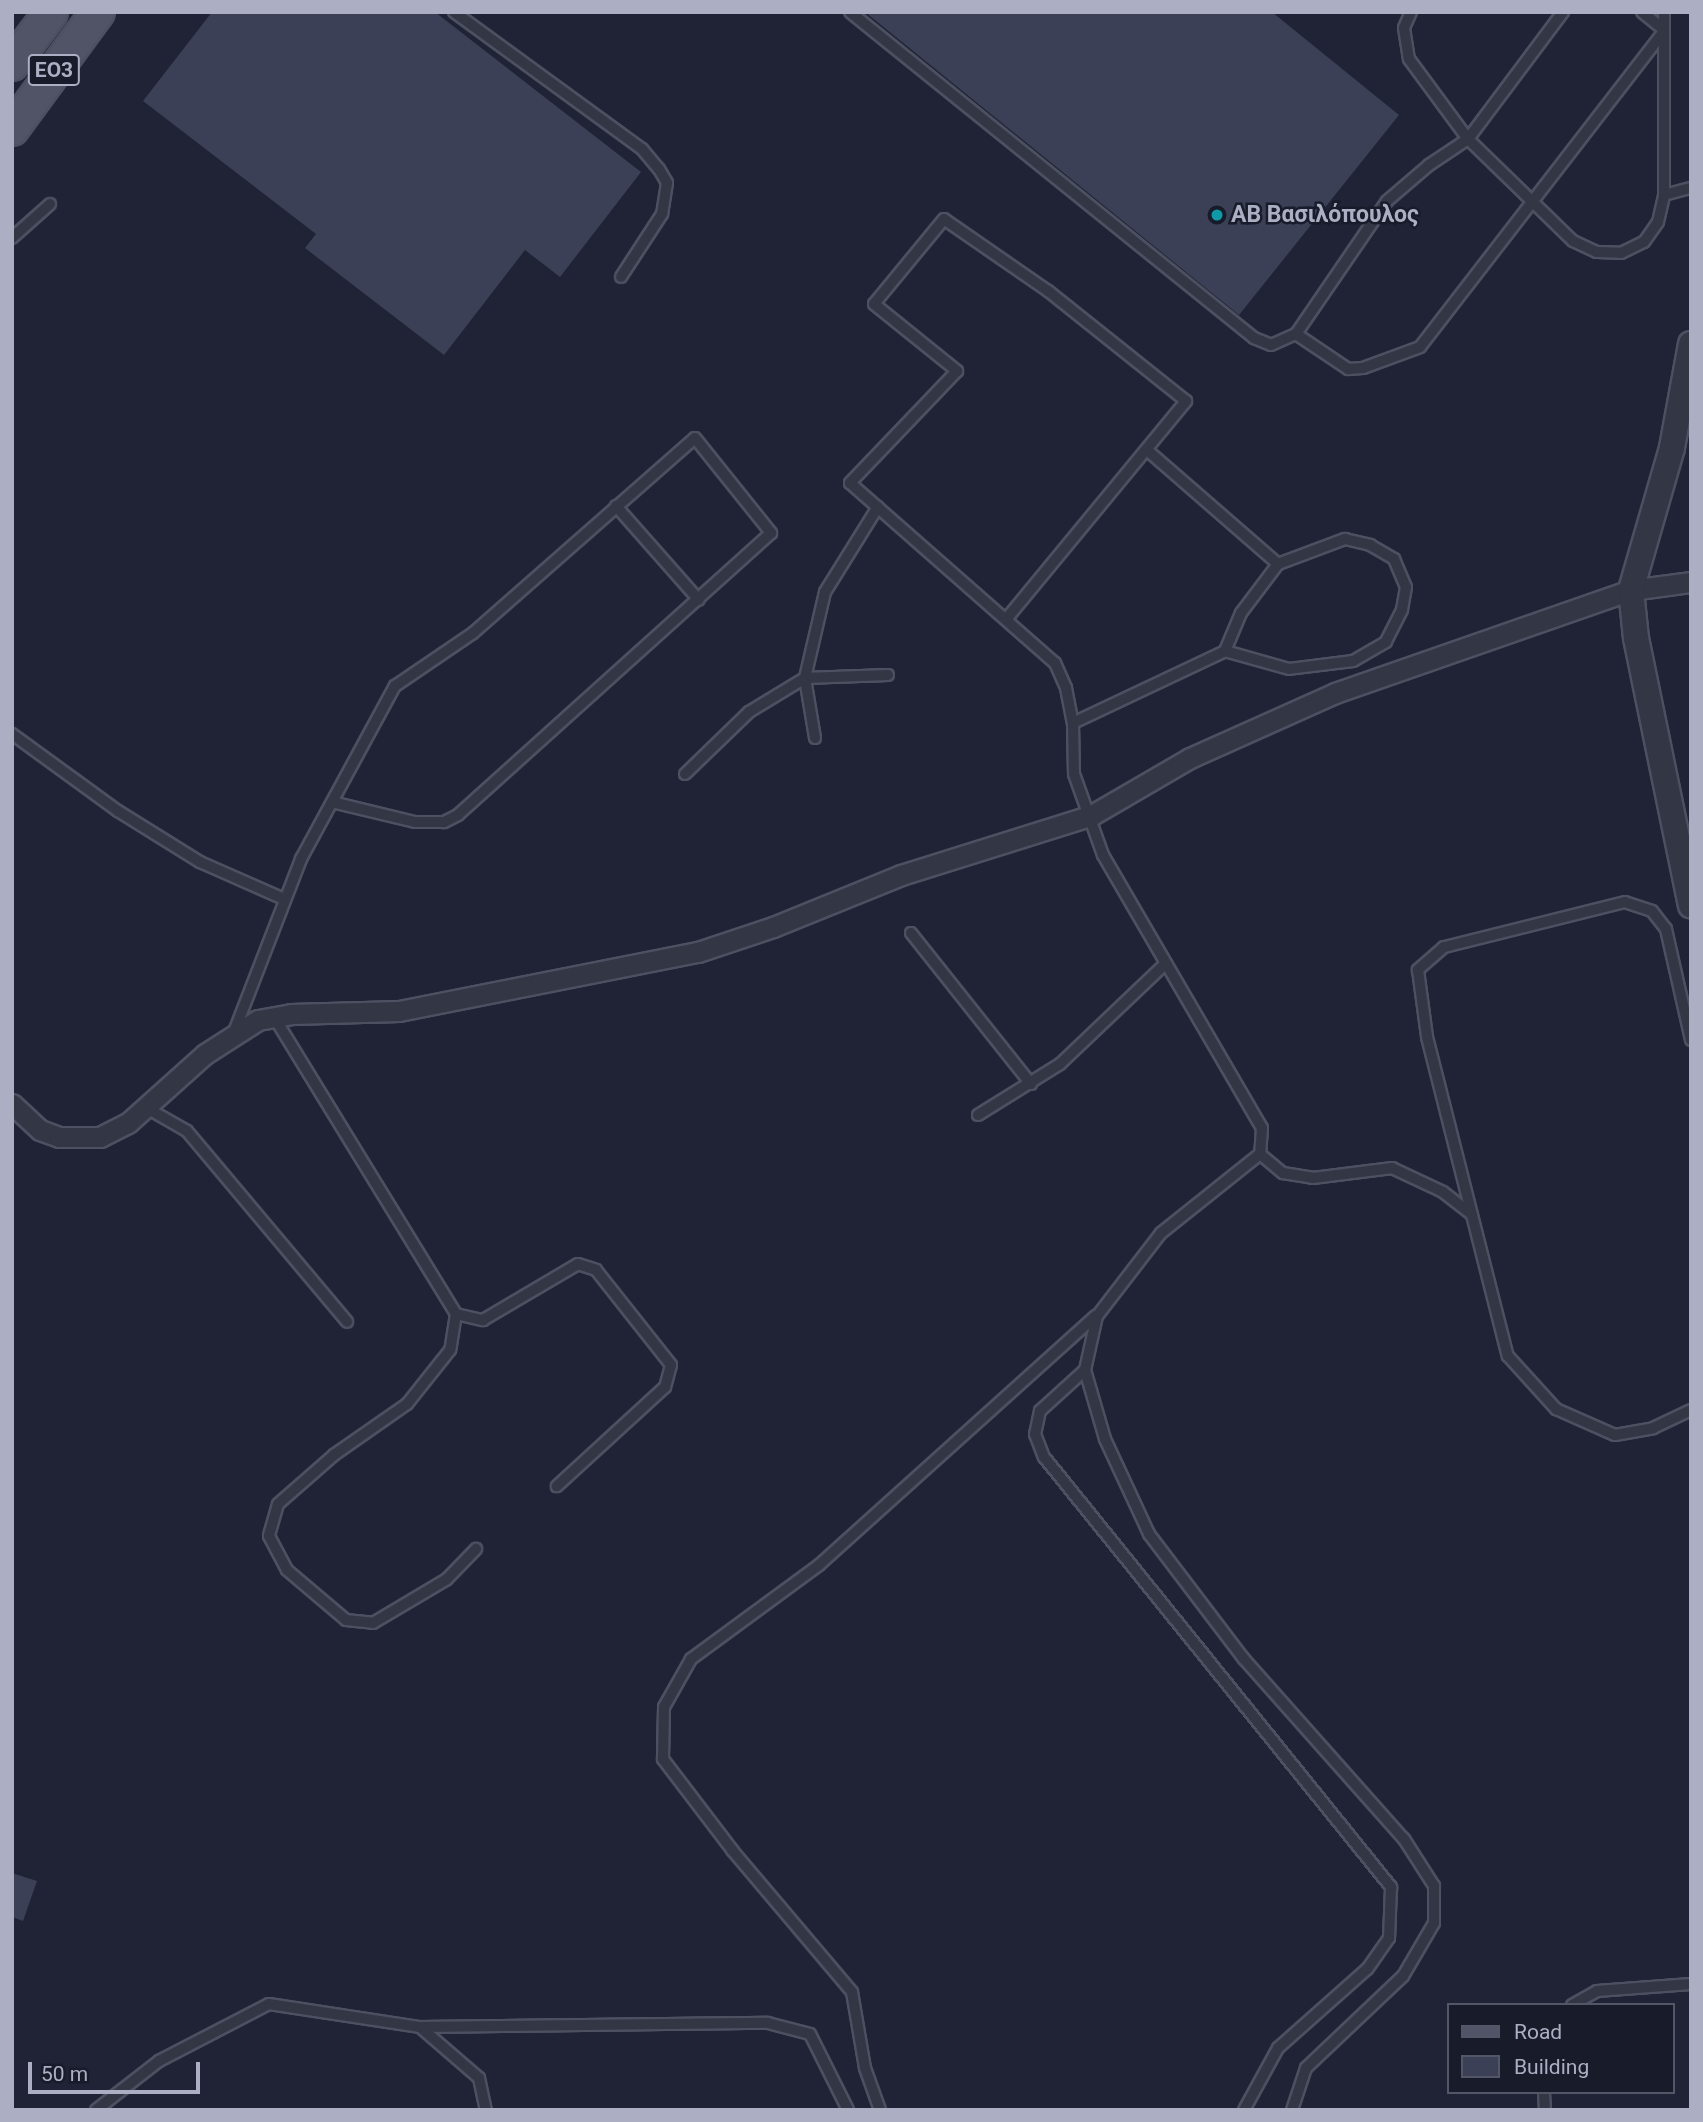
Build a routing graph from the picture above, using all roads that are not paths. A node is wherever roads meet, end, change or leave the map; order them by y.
1 (51, 12) edge
2 (98, 12) edge
3 (454, 12) edge
4 (850, 12) edge
5 (1563, 12) edge
6 (1642, 12) edge
7 (1664, 12) edge
8 (1408, 13) edge
9 (1664, 30) junction
10 (12, 64) edge
11 (12, 130) edge
12 (1468, 139) junction
13 (1691, 188) edge
14 (1664, 195) junction
15 (50, 204) dead end
16 (1530, 204) junction
17 (12, 238) edge
18 (621, 276) dead end
19 (1296, 334) junction
20 (1691, 344) edge
21 (1147, 450) junction
22 (615, 506) junction
23 (878, 507) junction
24 (1278, 564) junction
25 (1691, 582) edge
26 (1631, 590) junction
27 (699, 600) junction
28 (1008, 617) junction
29 (1225, 651) junction
30 (888, 675) dead end
31 (805, 678) junction
32 (1073, 723) junction
33 (12, 733) edge
34 (815, 738) dead end
35 (685, 774) dead end
36 (332, 802) junction
37 (1093, 815) junction
38 (284, 899) junction
39 (1691, 905) edge
40 (911, 933) dead end
41 (1166, 962) junction
42 (274, 1017) junction
43 (233, 1032) junction
44 (1691, 1040) edge
45 (1031, 1084) junction
46 (12, 1104) edge
47 (145, 1107) junction
48 (978, 1115) dead end
49 (1260, 1154) junction
50 (1471, 1214) junction
51 (456, 1314) junction
52 (1097, 1315) junction
53 (347, 1322) dead end
54 (1085, 1370) junction
55 (1691, 1410) edge
56 (557, 1486) dead end
57 (476, 1549) dead end
58 (1691, 1984) edge
59 (1576, 2003) edge
60 (420, 2027) junction
61 (96, 2110) edge
62 (486, 2110) edge
63 (848, 2110) edge
64 (880, 2110) edge
65 (1244, 2110) edge
66 (1292, 2110) edge

1 - 10 main road, ΕΟ3
2 - 11 main road, ΕΟ3
3 - 18 lane
4 - 19 lane
5 - 12 lane
6 - 9 lane
7 - 9 lane
8 - 12 lane
9 - 14 lane
9 - 16 lane
12 - 16 lane
12 - 19 lane
13 - 14 lane
14 - 16 lane
15 - 17 lane
16 - 19 lane
20 - 26 street
21 - 23 lane
21 - 24 lane
21 - 28 lane
22 - 27 lane
22 - 27 lane
22 - 36 lane
23 - 28 lane
23 - 31 lane
24 - 29 lane
24 - 29 lane
25 - 26 street
26 - 37 street
26 - 39 street
27 - 36 lane
28 - 32 lane
29 - 32 lane
30 - 31 lane
31 - 34 lane
31 - 35 lane
32 - 37 lane
33 - 38 lane
36 - 38 lane
37 - 41 lane
37 - 42 street
38 - 43 lane
40 - 45 lane
41 - 45 lane
41 - 49 lane
42 - 43 street
42 - 51 lane
43 - 47 street
44 - 50 lane
45 - 48 lane
46 - 47 street
47 - 53 lane
49 - 50 lane
49 - 52 lane
50 - 55 lane
51 - 56 lane
51 - 57 lane
52 - 54 lane
52 - 64 lane
54 - 65 lane
54 - 66 lane
58 - 59 lane
60 - 61 lane
60 - 62 lane
60 - 63 lane

